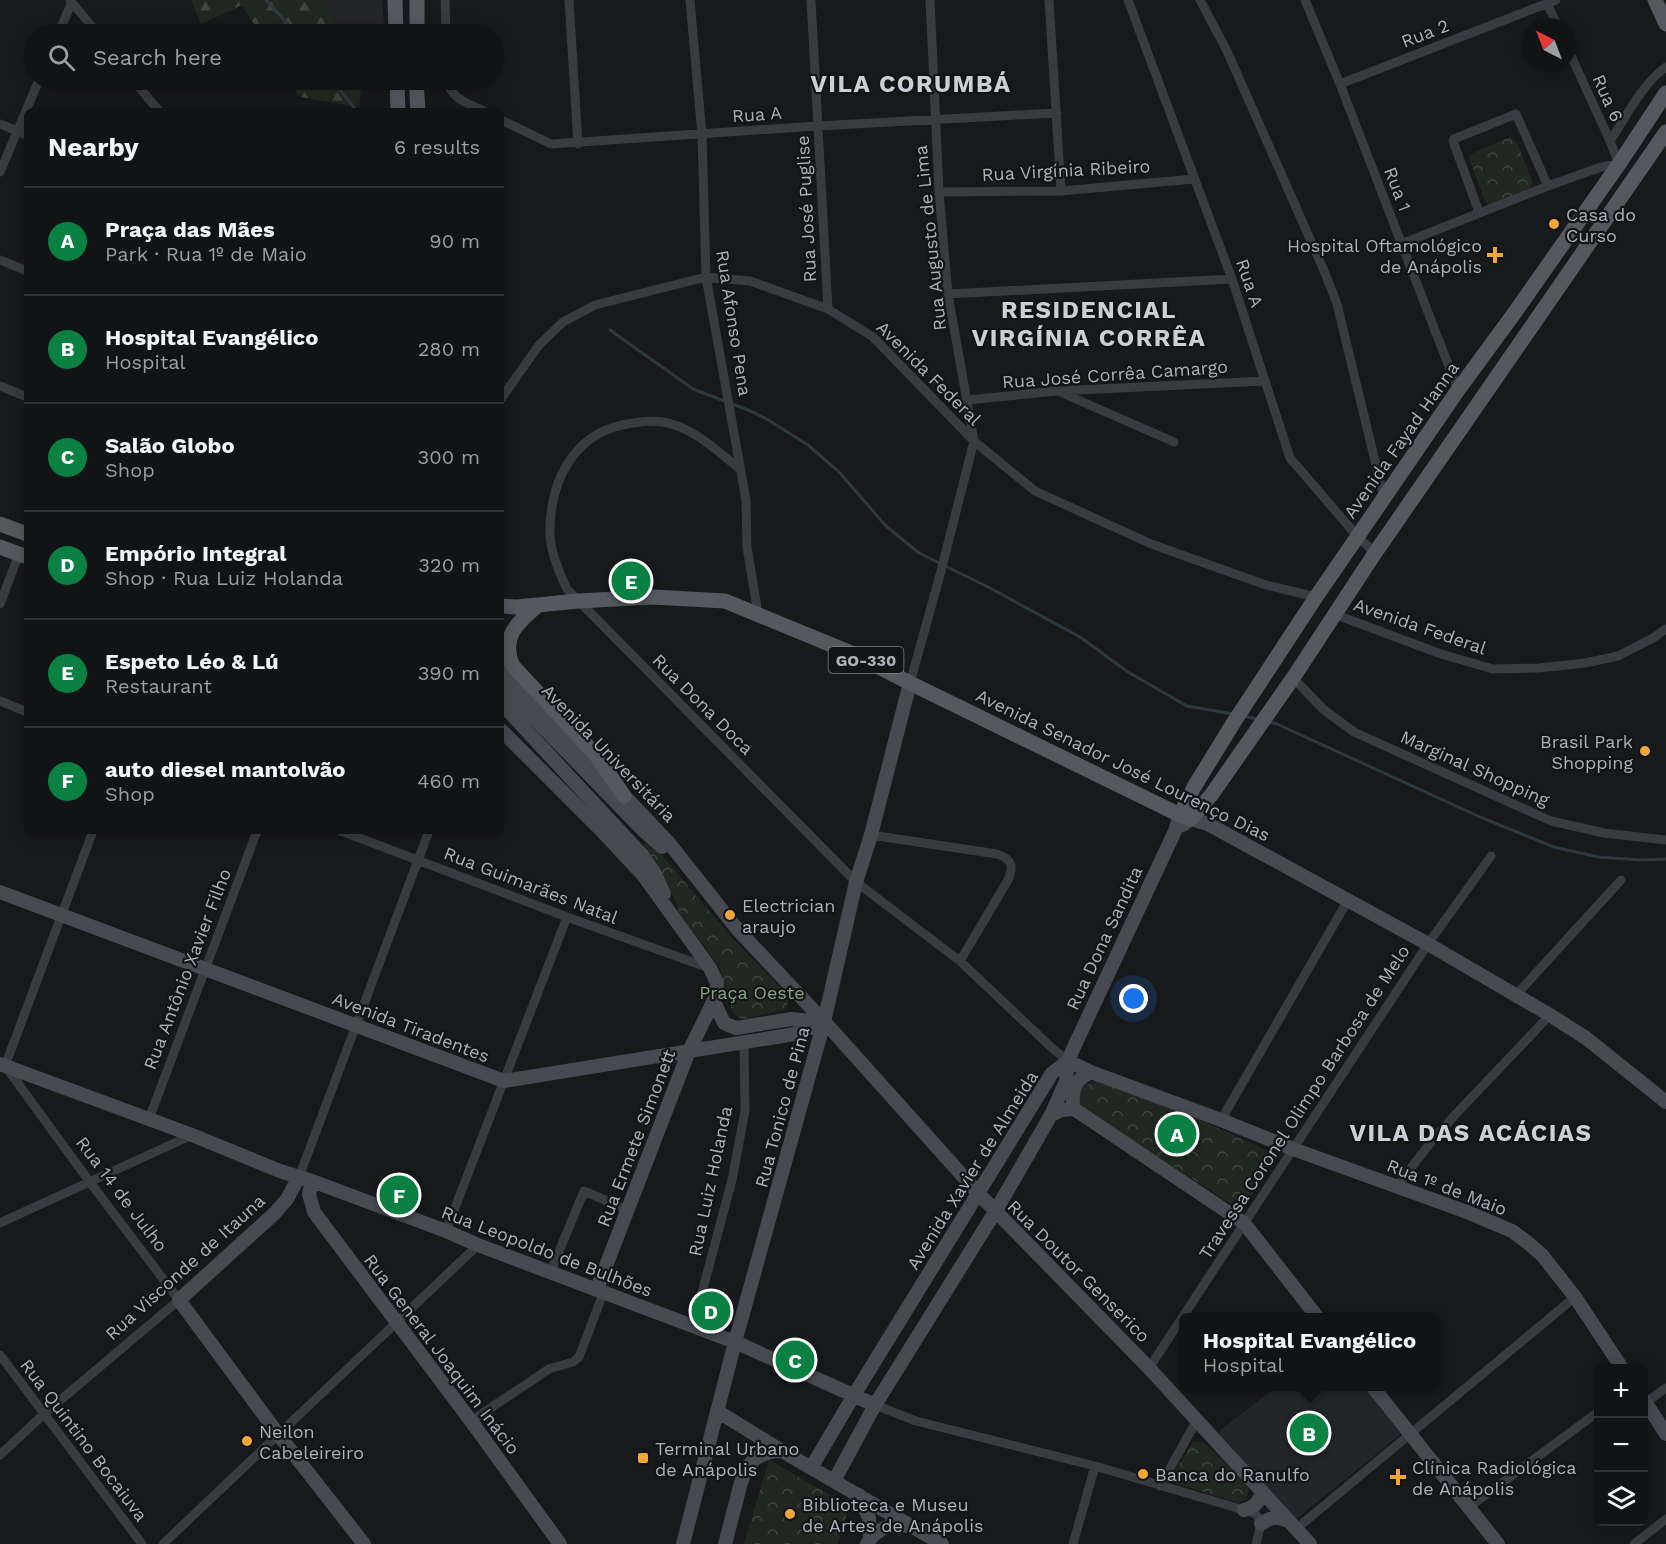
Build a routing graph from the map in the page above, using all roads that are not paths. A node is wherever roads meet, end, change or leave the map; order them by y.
1 (395, 0) edge
2 (417, 0) edge
3 (445, 0) edge
4 (569, 0) edge
5 (690, 0) edge
6 (811, 0) edge
7 (930, 0) edge
8 (1049, 0) edge
9 (1128, 0) edge
10 (1200, 0) edge
11 (1305, 0) edge
12 (1655, 0) edge
13 (71, 1) edge
14 (1552, 2) edge
15 (1556, 18) edge
16 (62, 24) edge
17 (90, 24) edge
18 (396, 24) edge
19 (417, 24) edge
20 (446, 24) edge
21 (1666, 24) edge
22 (1576, 67) edge
23 (1666, 67) edge
24 (1340, 84) junction
25 (35, 90) edge
26 (142, 90) edge
27 (397, 90) edge
28 (416, 90) edge
29 (452, 90) edge
30 (1666, 93) edge
31 (27, 108) edge
32 (157, 108) edge
33 (398, 108) edge
34 (418, 108) edge
35 (478, 108) edge
36 (1056, 113) junction
37 (24, 115) edge
38 (936, 120) junction
39 (504, 121) edge
40 (0, 124) edge
41 (817, 126) junction
42 (17, 131) junction
43 (1666, 132) edge
44 (24, 134) edge
45 (702, 135) junction
46 (1610, 141) junction
47 (578, 144) junction
48 (1619, 164) junction
49 (0, 172) edge
50 (1194, 179) junction
51 (1548, 186) junction
52 (1061, 191) junction
53 (939, 192) junction
54 (1479, 212) junction
55 (1401, 244) junction
56 (0, 261) edge
57 (24, 270) edge
58 (706, 277) junction
59 (1232, 279) junction
60 (948, 294) junction
61 (828, 309) junction
62 (1513, 315) junction
63 (1531, 327) junction
64 (1265, 381) junction
65 (0, 386) edge
66 (1458, 390) junction
67 (1058, 391) junction
68 (504, 395) edge
69 (24, 396) edge
70 (968, 400) junction
71 (974, 441) junction
72 (1174, 442) dead end
73 (741, 468) junction
74 (1384, 498) junction
75 (0, 524) edge
76 (24, 533) edge
77 (1358, 537) junction
78 (0, 547) edge
79 (1375, 553) junction
80 (23, 555) edge
81 (940, 575) joint
82 (1316, 597) junction
83 (578, 601) junction
84 (0, 604) edge
85 (504, 606) edge
86 (537, 606) junction
87 (517, 608) junction
88 (504, 614) edge
89 (758, 614) junction
90 (1334, 614) junction
91 (1666, 628) edge
92 (504, 673) edge
93 (1293, 678) junction
94 (910, 683) junction
95 (504, 687) edge
96 (0, 701) edge
97 (504, 707) edge
98 (24, 711) edge
99 (504, 733) edge
100 (624, 796) junction
101 (1185, 817) junction
102 (92, 834) edge
103 (256, 834) edge
104 (348, 834) edge
105 (428, 834) edge
106 (871, 836) junction
107 (1666, 840) edge
108 (1491, 856) dead end
109 (418, 860) junction
110 (687, 865) junction
111 (1621, 880) dead end
112 (856, 882) junction
113 (0, 892) edge
114 (1348, 900) junction
115 (669, 910) junction
116 (61, 915) junction
117 (567, 917) junction
118 (1428, 944) junction
119 (960, 961) junction
120 (710, 968) junction
121 (205, 969) junction
122 (1516, 995) junction
123 (714, 1002) junction
124 (1550, 1015) junction
125 (824, 1022) junction
126 (356, 1026) junction
127 (744, 1042) junction
128 (689, 1051) junction
129 (1068, 1061) junction
130 (2, 1066) edge
131 (1091, 1072) junction
132 (504, 1081) junction
133 (1666, 1102) edge
134 (1074, 1109) junction
135 (1051, 1115) junction
136 (149, 1119) junction
137 (1221, 1120) junction
138 (192, 1135) junction
139 (1293, 1149) junction
140 (306, 1179) junction
141 (90, 1181) junction
142 (1397, 1186) junction
143 (979, 1194) junction
144 (628, 1210) junction
145 (995, 1212) junction
146 (0, 1223) edge
147 (1244, 1223) junction
148 (446, 1231) junction
149 (478, 1245) junction
150 (551, 1271) junction
151 (600, 1290) junction
152 (1575, 1297) junction
153 (179, 1300) junction
154 (1185, 1313) edge
155 (1315, 1313) edge
156 (397, 1321) junction
157 (1179, 1322) edge
158 (693, 1326) junction
159 (735, 1342) junction
160 (0, 1355) edge
161 (1619, 1364) edge
162 (1149, 1368) junction
163 (1666, 1388) edge
164 (1376, 1391) edge
165 (854, 1395) junction
166 (1648, 1399) edge
167 (876, 1405) junction
168 (1648, 1408) edge
169 (717, 1411) junction
170 (44, 1413) junction
171 (1594, 1416) edge
172 (1197, 1420) junction
173 (471, 1421) junction
174 (278, 1434) junction
175 (1410, 1434) junction
176 (1666, 1434) edge
177 (782, 1451) junction
178 (0, 1455) edge
179 (1095, 1466) junction
180 (811, 1468) junction
181 (834, 1480) junction
182 (1160, 1486) junction
183 (1262, 1491) junction
184 (859, 1495) junction
185 (1468, 1508) junction
186 (1244, 1510) junction
187 (1666, 1519) edge
188 (1262, 1524) junction
189 (1293, 1525) junction
190 (917, 1529) junction
191 (869, 1541) edge
192 (142, 1544) edge
193 (163, 1544) edge
194 (364, 1544) edge
195 (560, 1544) edge
196 (683, 1544) edge
197 (725, 1544) edge
198 (942, 1544) edge
199 (1073, 1544) edge
200 (1256, 1544) edge
201 (1310, 1544) edge
202 (1498, 1544) edge
203 (1634, 1544) edge

1 - 18 main road
2 - 19 main road
3 - 20 street
4 - 47 street
5 - 45 street, Rua Afonso Pena
6 - 41 street, Rua José Puglise
7 - 38 street, Rua Augusto de Lima
8 - 36 street
9 - 50 street, Rua A
10 - 74 street
11 - 24 street, Rua 1
12 - 21 main road
13 - 16 street
13 - 17 street
14 - 15 street
14 - 24 street, Rua 2
22 - 46 street, Rua 6
23 - 46 street
24 - 55 street, Rua 1
25 - 31 street
26 - 32 street
27 - 33 main road
28 - 34 main road
29 - 35 street
30 - 48 main road, Avenida Fayad Hanna
36 - 38 street, Rua A
36 - 52 street
37 - 42 street
38 - 41 street, Rua A
38 - 53 street, Rua Augusto de Lima
39 - 47 street, Rua A
40 - 42 street
41 - 45 street, Rua A
41 - 61 street, Rua José Puglise
42 - 44 street
42 - 49 street
43 - 63 main road
45 - 47 street, Rua A
45 - 58 street, Rua Afonso Pena
46 - 48 street, Rua 6
48 - 51 street
48 - 62 main road, Avenida Fayad Hanna
50 - 52 street, Rua Virgínia Ribeiro
50 - 59 street, Rua A
51 - 54 street
51 - 54 street
52 - 53 street, Rua Virgínia Ribeiro
53 - 60 street, Rua Augusto de Lima
54 - 55 street
55 - 66 street, Rua 1
56 - 57 street
58 - 61 street, Avenida Federal
58 - 68 street, Avenida Federal
58 - 73 street, Rua Afonso Pena
59 - 60 street
59 - 64 street, Rua A
60 - 70 street, Rua Augusto de Lima
61 - 71 street, Avenida Federal
62 - 63 main road
62 - 66 main road, Avenida Fayad Hanna
63 - 79 main road
64 - 67 street, Rua José Corrêa Camargo
64 - 77 street, Rua A
65 - 69 street
66 - 74 main road, Avenida Fayad Hanna
67 - 70 street, Rua José Corrêa Camargo
67 - 72 street
70 - 71 street, Rua Augusto de Lima
71 - 81 street, Rua Augusto de Lima
71 - 82 street, Avenida Federal
73 - 83 street, Rua Dona Doca
73 - 89 street, Rua Afonso Pena
74 - 77 main road, Avenida Fayad Hanna
75 - 76 main road
77 - 79 street, Rua A
77 - 82 main road, Avenida Fayad Hanna
78 - 80 main road
79 - 90 main road
80 - 84 street
81 - 94 street, Rua Tonico de Pina
82 - 101 main road, Avenida Fayad Hanna
83 - 86 main road, Avenida Senador José Lourenço Dias / GO-330
83 - 89 main road, Avenida Senador José Lourenço Dias / GO-330
83 - 112 street, Rua Dona Doca
85 - 87 main road, Avenida Senador José Lourenço Dias
86 - 87 main road, Avenida Senador José Lourenço Dias / GO-330
86 - 100 main road
87 - 88 main road, Avenida Senador José Lourenço Dias
89 - 94 main road, Avenida Senador José Lourenço Dias / GO-330
90 - 91 street, Avenida Federal
90 - 93 main road
92 - 100 street, Avenida Universitária
93 - 101 main road
93 - 107 street, Marginal Shopping
94 - 101 main road, Avenida Senador José Lourenço Dias / GO-330
94 - 106 street, Rua Tonico de Pina
95 - 110 street, Avenida Universitária
96 - 98 street
97 - 115 street
99 - 115 street
100 - 110 street, Avenida Universitária
101 - 114 street, Avenida Senador José Lourenço Dias / GO-330
101 - 129 street, Rua Dona Sandita
102 - 116 street
103 - 121 street, Rua Antônio Xavier Filho
104 - 109 street, Rua Guimarães Natal
105 - 109 street, Rua Visconde de Itauna
106 - 112 street, Rua Tonico de Pina
106 - 119 street
108 - 118 street, Travessa Coronel Olimpo Barbosa de Melo
109 - 117 street, Rua Guimarães Natal
109 - 126 street, Rua Visconde de Itauna
110 - 125 street, Avenida Universitária
111 - 122 street
112 - 119 street, Rua Dona Doca
112 - 125 street, Rua Tonico de Pina
113 - 116 street, Avenida Tiradentes
114 - 118 street, Avenida Senador José Lourenço Dias / GO-330
114 - 137 street
115 - 120 street
116 - 121 street, Avenida Tiradentes
116 - 130 street
117 - 120 street, Rua Guimarães Natal
117 - 132 street
118 - 122 street, Avenida Senador José Lourenço Dias / GO-330
118 - 139 street, Travessa Coronel Olimpo Barbosa de Melo
119 - 129 street, Rua Dona Doca
120 - 123 street
121 - 126 street, Avenida Tiradentes
121 - 136 street, Rua Antônio Xavier Filho
122 - 124 street, Avenida Senador José Lourenço Dias / GO-330
123 - 125 street
123 - 128 street, Rua Ermete Simonett
124 - 133 street, Avenida Senador José Lourenço Dias / GO-330
124 - 142 street
125 - 127 street, Avenida Tiradentes
125 - 143 street, Rua Doutor Genserico
125 - 159 street, Rua Tonico de Pina
126 - 132 street, Avenida Tiradentes
126 - 140 street, Rua Visconde de Itauna
127 - 128 street, Avenida Tiradentes
127 - 158 street, Rua Luiz Holanda
128 - 132 street, Avenida Tiradentes
128 - 144 street, Rua Ermete Simonett
129 - 131 street, Rua 1º de Maio
129 - 135 street, Avenida Xavier de Almeida
129 - 143 street, Avenida Xavier de Almeida
130 - 136 street, Rua Leopoldo de Bulhões
130 - 141 street, Rua 14 de Julho
131 - 134 street
131 - 137 street, Rua 1º de Maio
132 - 148 street
134 - 135 street
134 - 147 street
135 - 145 street, Avenida Xavier de Almeida
136 - 138 street, Rua Leopoldo de Bulhões
137 - 139 street, Rua 1º de Maio
138 - 140 street, Rua Leopoldo de Bulhões
138 - 141 street
139 - 142 street, Rua 1º de Maio
139 - 147 street, Travessa Coronel Olimpo Barbosa de Melo
140 - 148 street, Rua Leopoldo de Bulhões
140 - 153 street, Rua Visconde de Itauna
140 - 156 street, Rua General Joaquim Inácio
141 - 146 street
141 - 153 street, Rua 14 de Julho
142 - 152 street, Rua 1º de Maio
143 - 145 street, Rua Doutor Genserico
143 - 165 street, Avenida Xavier de Almeida
144 - 150 street
144 - 151 street, Rua Ermete Simonett
145 - 162 street, Rua Doutor Genserico
145 - 167 street, Avenida Xavier de Almeida
147 - 154 street, Travessa Coronel Olimpo Barbosa de Melo
147 - 155 street
148 - 149 street, Rua Leopoldo de Bulhões
149 - 150 street, Rua Leopoldo de Bulhões
149 - 156 street
150 - 151 street, Rua Leopoldo de Bulhões
151 - 158 street, Rua Leopoldo de Bulhões
151 - 173 street, Rua Ermete Simonett
152 - 161 street, Rua 1º de Maio
152 - 175 street
153 - 170 street, Rua Visconde de Itauna
153 - 174 street, Rua 14 de Julho
156 - 173 street, Rua General Joaquim Inácio
156 - 174 street
157 - 162 street, Travessa Coronel Olimpo Barbosa de Melo
158 - 159 street, Rua Leopoldo de Bulhões
159 - 165 street, Rua Leopoldo de Bulhões
159 - 169 street, Rua Tonico de Pina
160 - 170 street, Rua Quintino Bocaiuva
162 - 172 street, Rua Doutor Genserico
163 - 166 street
164 - 175 street
165 - 167 street, Rua Leopoldo de Bulhões
165 - 180 street, Avenida Xavier de Almeida
167 - 179 street
167 - 181 street, Avenida Xavier de Almeida
168 - 176 street
169 - 177 street
169 - 196 street, Rua Tonico de Pina
170 - 178 street, Rua Visconde de Itauna
170 - 192 street, Rua Quintino Bocaiuva
171 - 185 street
172 - 182 street
172 - 183 street, Rua Doutor Genserico
173 - 195 street, Rua General Joaquim Inácio
174 - 193 street
174 - 194 street, Rua 14 de Julho
175 - 185 street
175 - 189 street
177 - 180 street
177 - 197 street
179 - 182 street
179 - 199 street
180 - 181 street
181 - 184 street
182 - 186 street
183 - 186 street
183 - 189 street, Rua Doutor Genserico
184 - 190 street
184 - 191 street
185 - 202 street
186 - 188 street
187 - 203 street
188 - 189 street
188 - 200 street
189 - 201 street, Rua Doutor Genserico
190 - 191 street
190 - 198 street

